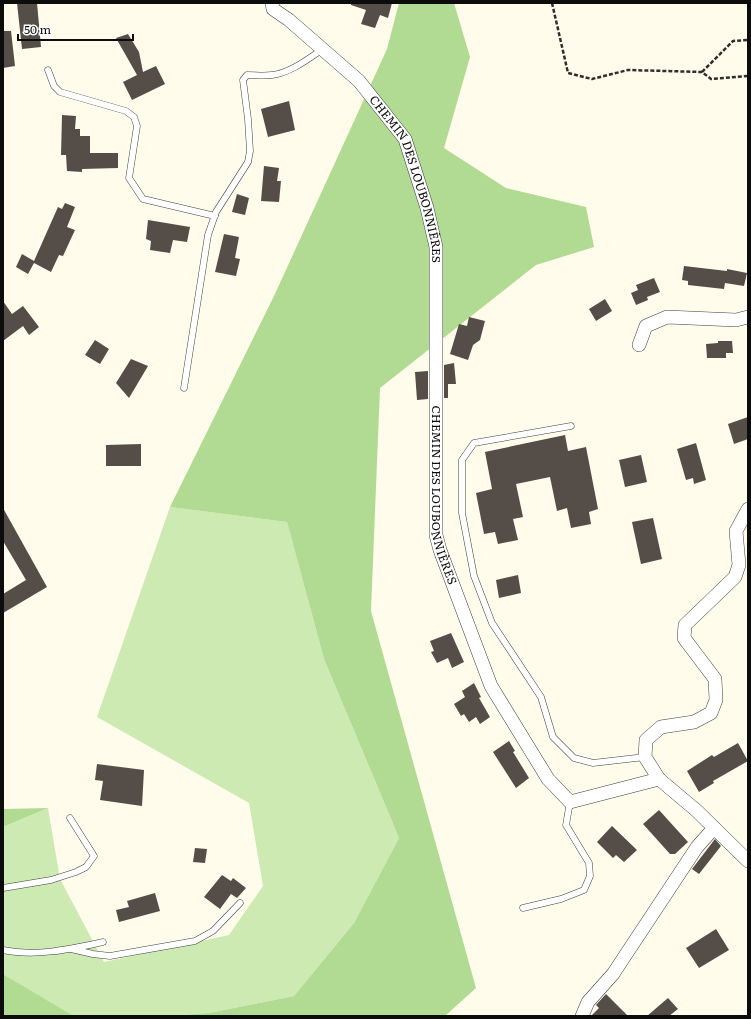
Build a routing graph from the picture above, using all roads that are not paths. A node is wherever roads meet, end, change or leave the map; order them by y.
1 (272, 3) edge
2 (322, 49) junction
3 (48, 70) dead end
4 (214, 216) junction
5 (748, 317) edge
6 (639, 345) dead end
7 (184, 388) dead end
8 (571, 426) dead end
9 (748, 509) edge
10 (645, 757) junction
11 (659, 778) junction
12 (570, 802) junction
13 (70, 818) dead end
14 (714, 828) junction
15 (748, 861) edge
16 (3, 888) edge
17 (240, 903) dead end
18 (523, 908) dead end
19 (104, 942) dead end
20 (71, 949) junction
21 (3, 950) edge
22 (582, 1016) edge

1 - 2 street, CHEMIN DES LOUBONNIÈRES
2 - 4 lane
2 - 12 street, CHEMIN DES LOUBONNIÈRES
3 - 4 lane
4 - 7 lane
5 - 6 street
8 - 10 lane
9 - 10 street
10 - 11 street
11 - 12 street
11 - 14 street
12 - 18 lane
13 - 16 lane
14 - 15 street
14 - 22 street
17 - 20 lane
19 - 20 lane
20 - 21 lane

